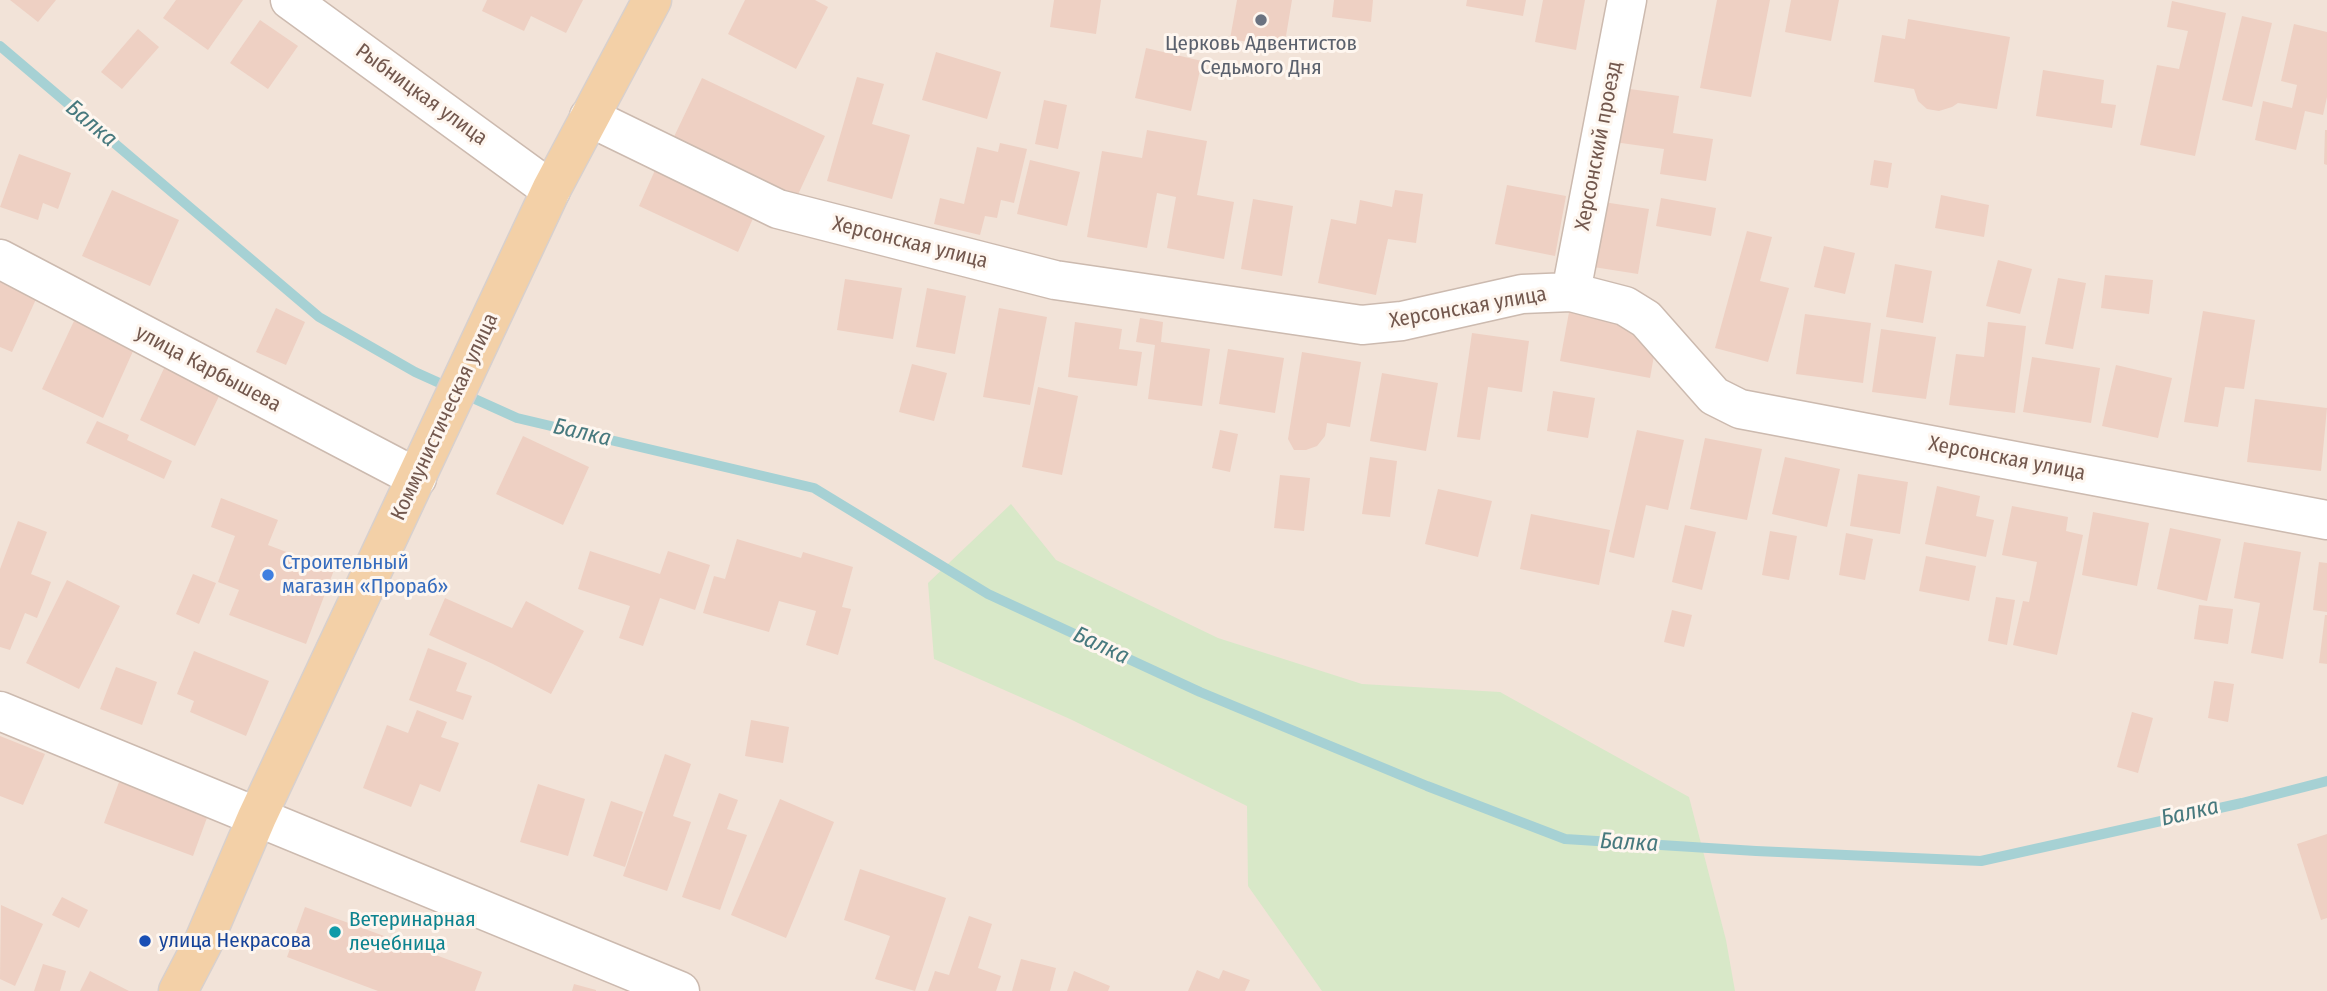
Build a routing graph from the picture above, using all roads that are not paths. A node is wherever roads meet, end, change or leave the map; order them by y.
1 (290, 0) edge
2 (652, 0) edge
3 (1627, 0) edge
4 (589, 117) junction
5 (551, 190) junction
6 (0, 259) edge
7 (1571, 292) junction
8 (417, 478) junction
9 (2327, 520) edge
10 (0, 710) edge
11 (257, 817) junction
12 (178, 991) edge
13 (680, 991) edge

1 - 5 street, Рыбницкая улица
2 - 4 main road, Коммунистическая улица
3 - 7 street, Херсонский проезд
4 - 5 main road, Коммунистическая улица
4 - 7 street, Херсонская улица
5 - 8 main road, Коммунистическая улица
6 - 8 street, улица Карбышева
7 - 9 street, Херсонская улица
8 - 11 main road, Коммунистическая улица
10 - 11 street
11 - 12 main road, Коммунистическая улица
11 - 13 street

